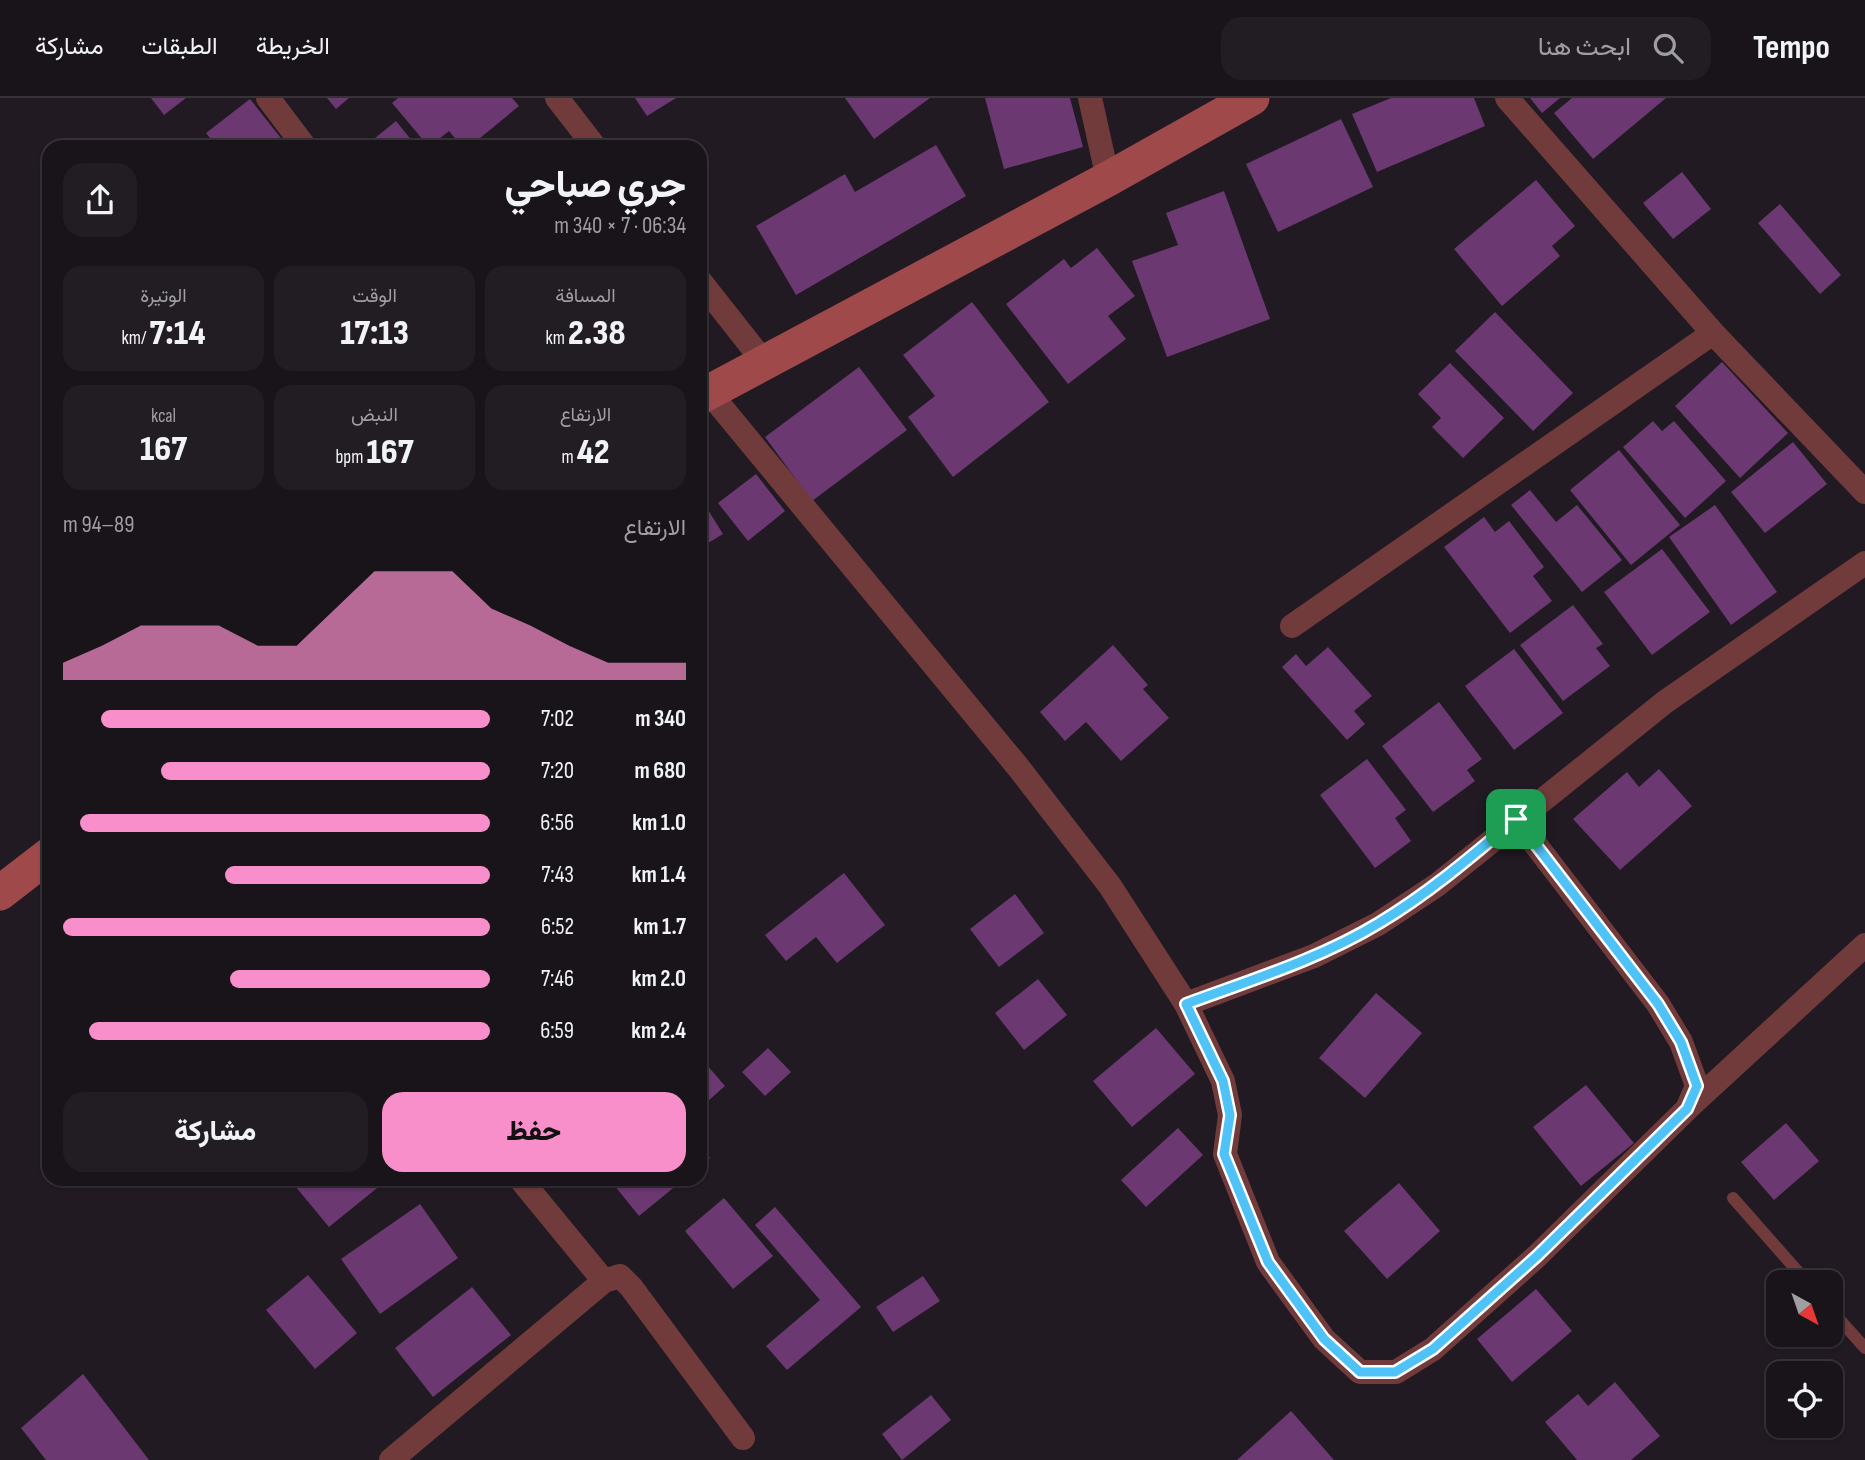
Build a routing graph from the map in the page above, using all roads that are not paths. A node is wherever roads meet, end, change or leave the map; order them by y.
1 (268, 98) edge
2 (557, 98) edge
3 (1090, 98) edge
4 (1252, 98) edge
5 (1507, 98) edge
6 (300, 140) edge
7 (590, 140) edge
8 (1108, 179) junction
9 (707, 290) edge
10 (1713, 333) junction
11 (764, 362) junction
12 (707, 392) edge
13 (707, 398) edge
14 (1865, 492) edge
15 (1865, 563) edge
16 (1292, 626) dead end
17 (1516, 819) junction
18 (42, 859) edge
19 (3, 883) edge
20 (1865, 945) edge
21 (1186, 1004) junction
22 (1687, 1109) junction
23 (526, 1186) edge
24 (1733, 1198) dead end
25 (1797, 1270) edge
26 (604, 1281) junction
27 (1843, 1323) edge
28 (1865, 1348) edge
29 (743, 1438) dead end
30 (391, 1460) edge

1 - 6 street
2 - 7 street
3 - 8 street
4 - 8 main road
5 - 10 street
8 - 11 main road
9 - 11 street
10 - 14 street
10 - 16 street
11 - 12 main road
13 - 21 street
15 - 17 street
17 - 21 street
17 - 22 street
18 - 19 main road
20 - 22 street
21 - 22 street
23 - 26 street
24 - 25 lane
26 - 29 street
26 - 30 street
27 - 28 lane

